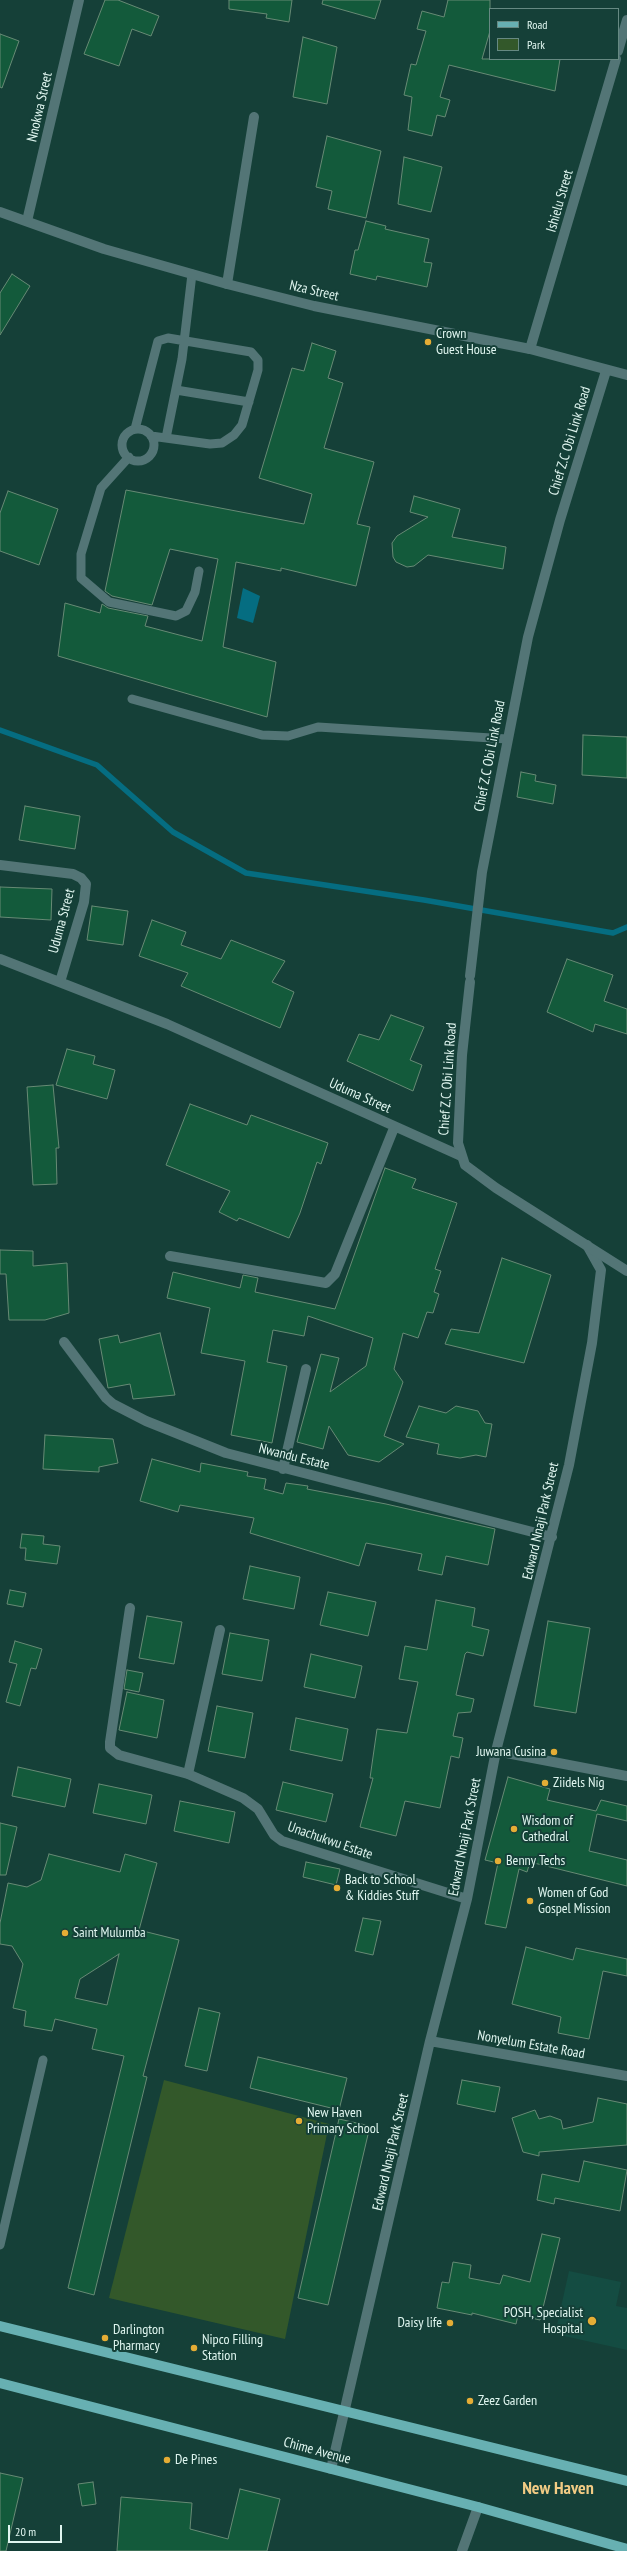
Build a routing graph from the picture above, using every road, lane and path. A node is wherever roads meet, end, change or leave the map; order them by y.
1 (79, 0) edge
2 (627, 20) edge
3 (619, 48) edge
4 (616, 60) edge
5 (254, 117) dead end
6 (0, 212) edge
7 (27, 221) junction
8 (192, 274) junction
9 (227, 284) junction
10 (183, 341) junction
11 (530, 349) junction
12 (606, 371) junction
13 (627, 376) edge
14 (176, 390) junction
15 (249, 402) junction
16 (135, 429) junction
17 (151, 436) junction
18 (166, 438) junction
19 (129, 457) junction
20 (199, 571) dead end
21 (132, 699) dead end
22 (507, 739) junction
23 (0, 865) edge
24 (0, 959) edge
25 (60, 982) junction
26 (394, 1128) junction
27 (461, 1156) junction
28 (587, 1245) junction
29 (170, 1256) dead end
30 (627, 1271) edge
31 (64, 1342) dead end
32 (306, 1369) dead end
33 (283, 1469) junction
34 (552, 1537) junction
35 (130, 1608) dead end
36 (220, 1630) dead end
37 (496, 1751) junction
38 (188, 1774) junction
39 (627, 1776) edge
40 (467, 1899) junction
41 (430, 2041) junction
42 (43, 2060) dead end
43 (627, 2076) edge
44 (0, 2245) edge
45 (0, 2326) edge
46 (0, 2383) edge
47 (344, 2411) junction
48 (331, 2469) junction
49 (627, 2481) edge
50 (478, 2507) junction
51 (627, 2549) edge
52 (462, 2551) edge

1 - 7 street, Nnokwa Street
2 - 3 street
4 - 11 street, Ishielu Street
5 - 9 street
6 - 7 street, Nza Street
7 - 8 street, Nza Street
8 - 9 street, Nza Street
8 - 10 lane
9 - 11 street, Nza Street
10 - 14 lane
10 - 15 lane
10 - 16 lane
11 - 12 street, Nza Street
12 - 13 street, Nza Street
12 - 22 street, Chief Z.C Obi Link Road
14 - 15 lane
14 - 18 lane
15 - 18 lane
16 - 17 lane
16 - 19 lane
17 - 18 lane
17 - 19 lane
19 - 20 lane
21 - 22 lane
22 - 27 street, Chief Z.C Obi Link Road
23 - 25 street, Uduma Street
24 - 25 street, Uduma Street
25 - 26 street, Uduma Street
26 - 27 street, Uduma Street
26 - 29 street
27 - 28 street, Uduma Street
28 - 30 street, Uduma Street
28 - 34 street, Edward Nnaji Park Street
31 - 33 street, Nwandu Estate
32 - 33 street
33 - 34 street, Nwandu Estate
34 - 37 street, Edward Nnaji Park Street
35 - 38 street, Unachukwu Estate
36 - 38 street
37 - 39 street
37 - 40 street, Edward Nnaji Park Street
38 - 40 street, Unachukwu Estate
40 - 41 street, Edward Nnaji Park Street
41 - 43 street, Nonyelum Estate Road
41 - 47 street, Edward Nnaji Park Street
42 - 44 lane
45 - 47 main road
46 - 48 main road, Chime Avenue
47 - 48 street, Edward Nnaji Park Street
47 - 49 main road
48 - 50 main road, Chime Avenue
50 - 51 main road, Chime Avenue
50 - 52 street

